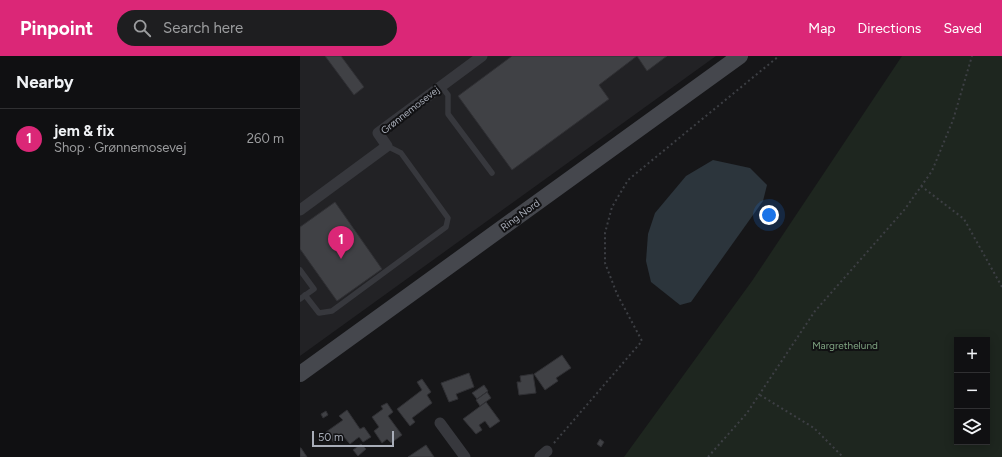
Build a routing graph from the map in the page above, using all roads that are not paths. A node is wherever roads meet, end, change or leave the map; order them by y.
1 (482, 56) edge
2 (740, 56) edge
3 (441, 86) junction
4 (387, 146) junction
5 (492, 173) dead end
6 (300, 210) edge
7 (300, 270) edge
8 (305, 295) junction
9 (300, 299) edge
10 (300, 374) edge
11 (440, 423) dead end
12 (465, 457) edge

1 - 3 street, Grønnemosevej
2 - 10 main road, Ring Nord
3 - 4 street, Grønnemosevej
3 - 5 lane
4 - 6 street, Grønnemosevej
4 - 8 lane
7 - 8 lane
8 - 9 lane
11 - 12 street

